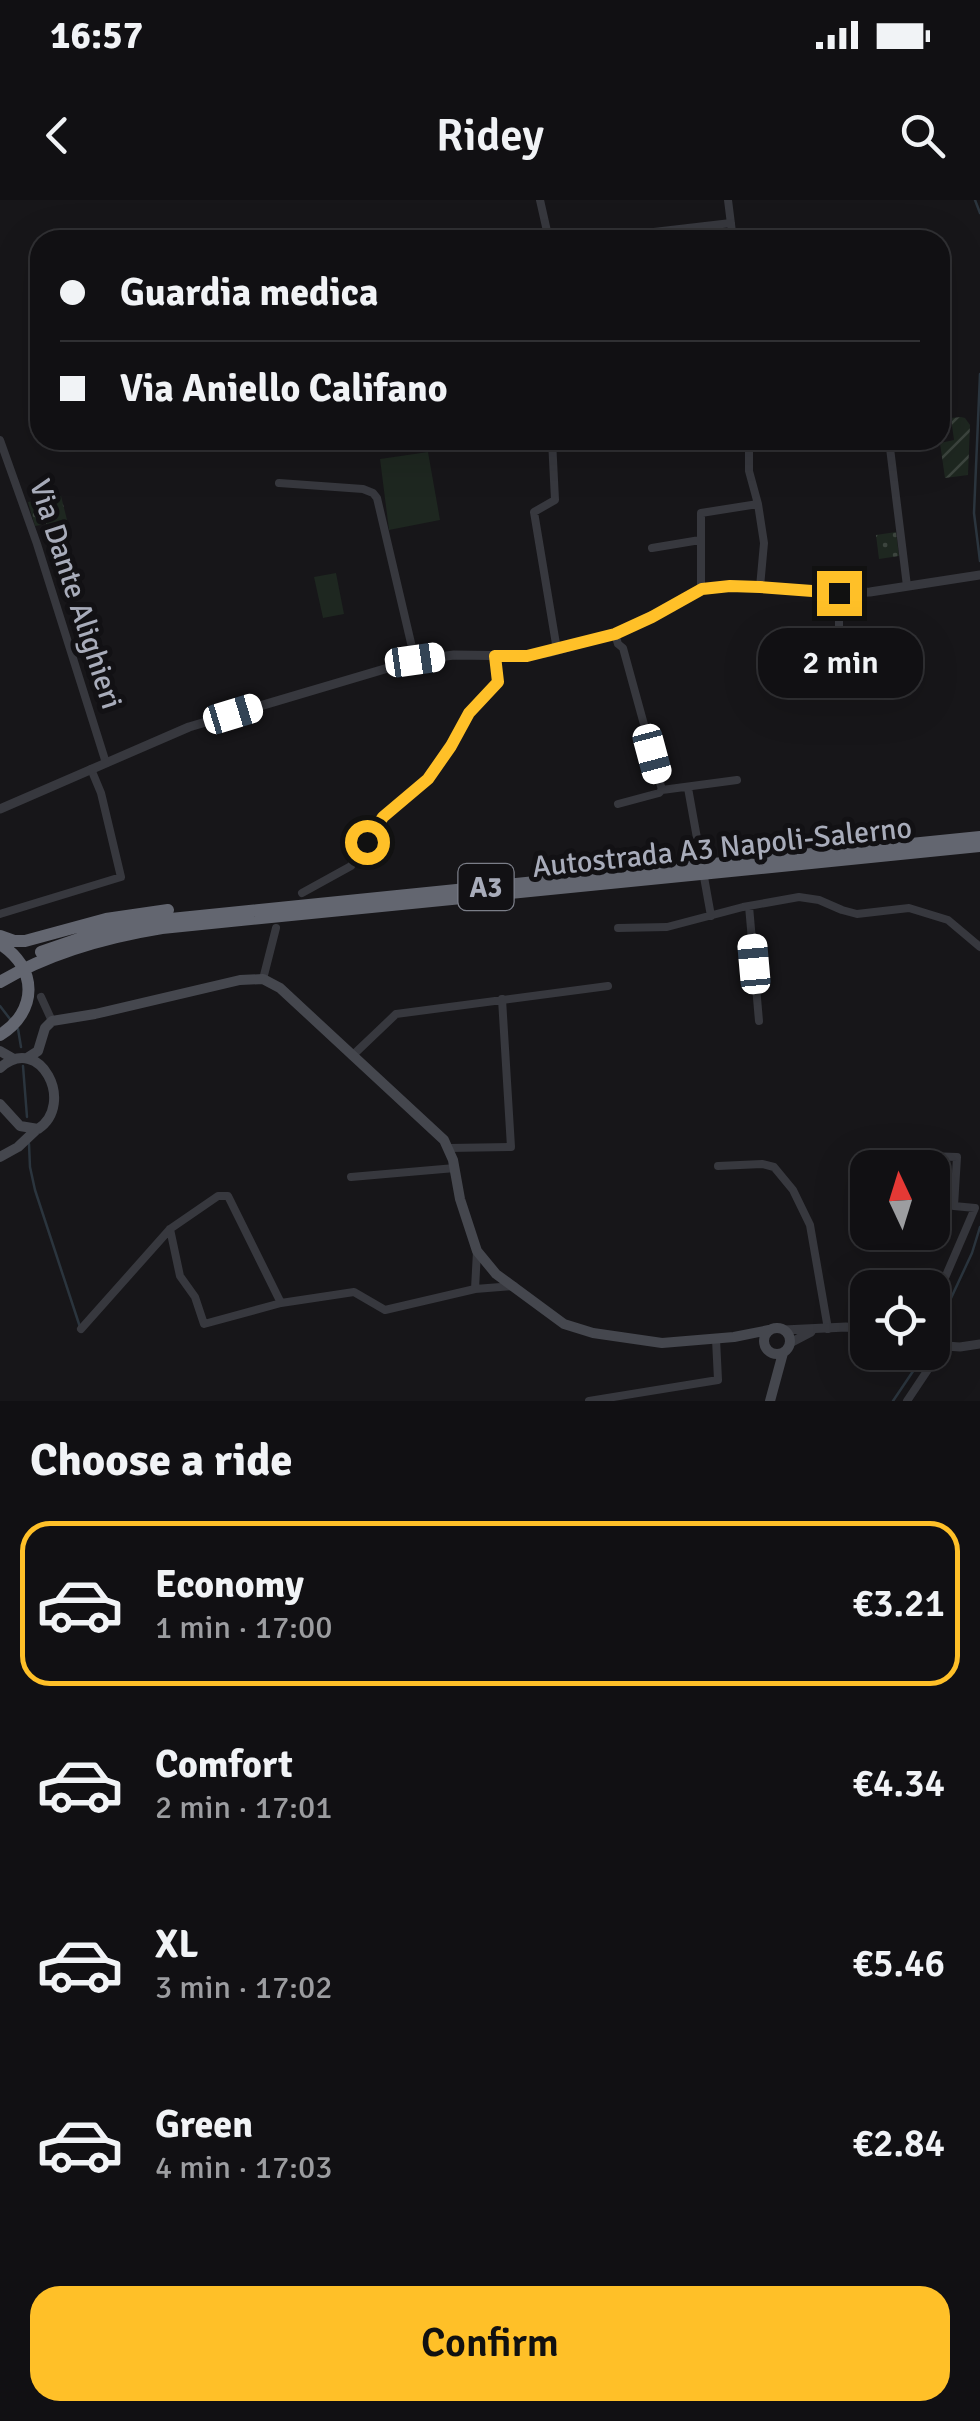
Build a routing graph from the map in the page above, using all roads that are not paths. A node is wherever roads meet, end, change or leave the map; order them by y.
1 (540, 200) edge
2 (728, 200) edge
3 (731, 223) junction
4 (547, 230) edge
5 (671, 230) edge
6 (731, 230) edge
7 (0, 440) edge
8 (552, 450) edge
9 (749, 450) edge
10 (890, 450) edge
11 (279, 483) dead end
12 (758, 504) junction
13 (700, 540) junction
14 (652, 548) dead end
15 (978, 575) edge
16 (907, 586) junction
17 (760, 587) junction
18 (702, 589) junction
19 (839, 593) junction
20 (615, 634) junction
21 (558, 650) junction
22 (495, 656) junction
23 (415, 660) junction
24 (857, 662) dead end
25 (106, 763) junction
26 (91, 769) junction
27 (737, 780) dead end
28 (688, 788) junction
29 (662, 790) junction
30 (618, 804) dead end
31 (0, 809) edge
32 (980, 837) edge
33 (980, 846) edge
34 (306, 899) junction
35 (749, 906) junction
36 (0, 914) edge
37 (712, 916) junction
38 (276, 928) dead end
39 (618, 928) dead end
40 (0, 936) edge
41 (0, 944) edge
42 (980, 946) edge
43 (0, 972) edge
44 (263, 979) junction
45 (0, 982) edge
46 (608, 986) dead end
47 (41, 998) dead end
48 (502, 1000) junction
49 (52, 1021) junction
50 (760, 1021) dead end
51 (0, 1035) edge
52 (41, 1042) junction
53 (0, 1052) edge
54 (352, 1056) junction
55 (14, 1058) junction
56 (27, 1058) junction
57 (0, 1068) edge
58 (46, 1070) junction
59 (0, 1104) edge
60 (12, 1119) junction
61 (38, 1129) junction
62 (450, 1148) junction
63 (4, 1154) edge
64 (950, 1157) edge
65 (718, 1166) dead end
66 (454, 1168) junction
67 (351, 1176) dead end
68 (170, 1229) junction
69 (478, 1251) junction
70 (948, 1270) edge
71 (514, 1286) junction
72 (475, 1289) junction
73 (281, 1303) junction
74 (81, 1328) dead end
75 (850, 1328) edge
76 (826, 1329) junction
77 (769, 1330) junction
78 (784, 1330) junction
79 (734, 1338) junction
80 (716, 1339) junction
81 (980, 1344) edge
82 (950, 1345) edge
83 (777, 1348) junction
84 (925, 1370) edge
85 (589, 1401) edge
86 (770, 1401) edge
87 (908, 1401) edge

1 - 4 street
2 - 3 street
3 - 5 street
3 - 6 street
7 - 25 street, Via Dante Alighieri
8 - 21 street
9 - 12 street
10 - 16 street
11 - 23 street
12 - 13 street
12 - 17 street
13 - 14 street
13 - 18 street
15 - 16 street
16 - 19 street
17 - 18 street
17 - 19 street
18 - 20 street
19 - 24 street
20 - 21 street
20 - 29 street
21 - 22 street
22 - 23 street
22 - 34 street
23 - 25 street
25 - 26 street
26 - 31 street
26 - 36 street
27 - 28 street
28 - 29 street
28 - 37 street
29 - 30 street
32 - 34 highway, Autostrada A3 Napoli-Salerno / A3
33 - 45 highway, Autostrada A3 Napoli-Salerno / A3
34 - 40 highway
34 - 43 highway, Autostrada A3 Napoli-Salerno / A3
35 - 37 street
35 - 42 street
35 - 50 street
37 - 39 street
38 - 44 street
41 - 51 highway
44 - 49 main road
44 - 54 main road
46 - 48 street
47 - 49 street
48 - 54 street
48 - 62 street
49 - 52 main road
52 - 56 main road
52 - 58 main road
53 - 55 main road
54 - 62 main road
55 - 56 main road
55 - 57 main road
56 - 58 main road
58 - 61 main road
59 - 60 main road
60 - 61 main road
60 - 63 main road
61 - 63 main road
62 - 66 main road
64 - 70 street
65 - 76 street
66 - 67 street
66 - 69 main road
68 - 73 street
68 - 73 street
68 - 74 street
69 - 71 main road
69 - 72 street
71 - 72 street
71 - 80 main road
72 - 73 street
75 - 76 street
76 - 78 street
76 - 83 street
77 - 78 main road
77 - 79 main road
77 - 83 main road
78 - 83 main road
79 - 80 main road
79 - 83 main road
80 - 85 street
81 - 82 street
83 - 86 main road
84 - 87 street

